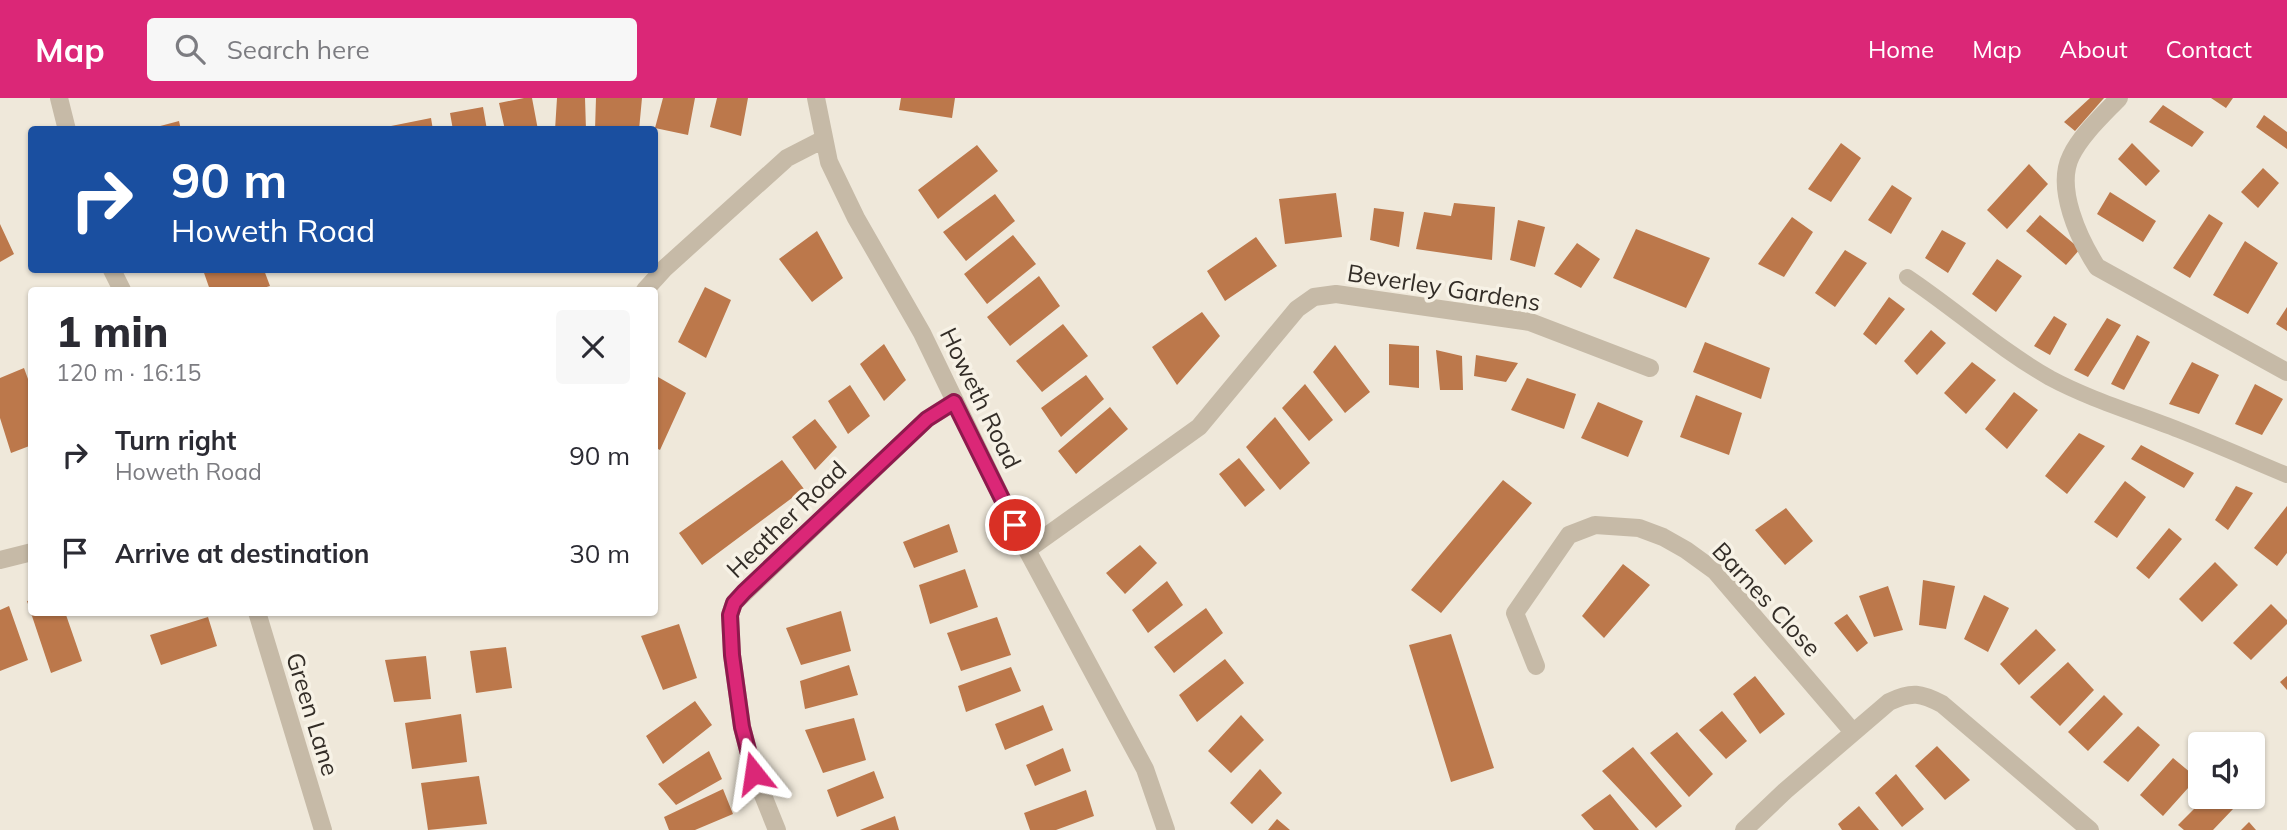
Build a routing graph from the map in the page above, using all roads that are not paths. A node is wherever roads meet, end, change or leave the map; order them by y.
1 (59, 98) edge
2 (816, 98) edge
3 (2119, 98) edge
4 (65, 126) edge
5 (824, 139) junction
6 (1907, 276) dead end
7 (648, 287) edge
8 (1650, 368) dead end
9 (2287, 372) edge
10 (954, 402) junction
11 (2287, 475) edge
12 (1027, 550) junction
13 (28, 553) edge
14 (0, 561) edge
15 (258, 616) edge
16 (1536, 666) dead end
17 (1853, 732) junction
18 (323, 830) edge
19 (777, 830) edge
20 (1166, 830) edge
21 (1744, 830) edge
22 (2090, 830) edge

1 - 4 street
2 - 5 street, Howeth Road
3 - 9 street
5 - 7 street
5 - 10 street, Howeth Road
6 - 11 lane
8 - 12 street, Beverley Gardens
10 - 12 street, Howeth Road
10 - 19 street, Heather Road
12 - 20 street, Howeth Road
13 - 14 street
15 - 18 street, Green Lane
16 - 17 street, Barnes Close
17 - 21 street
17 - 22 street

